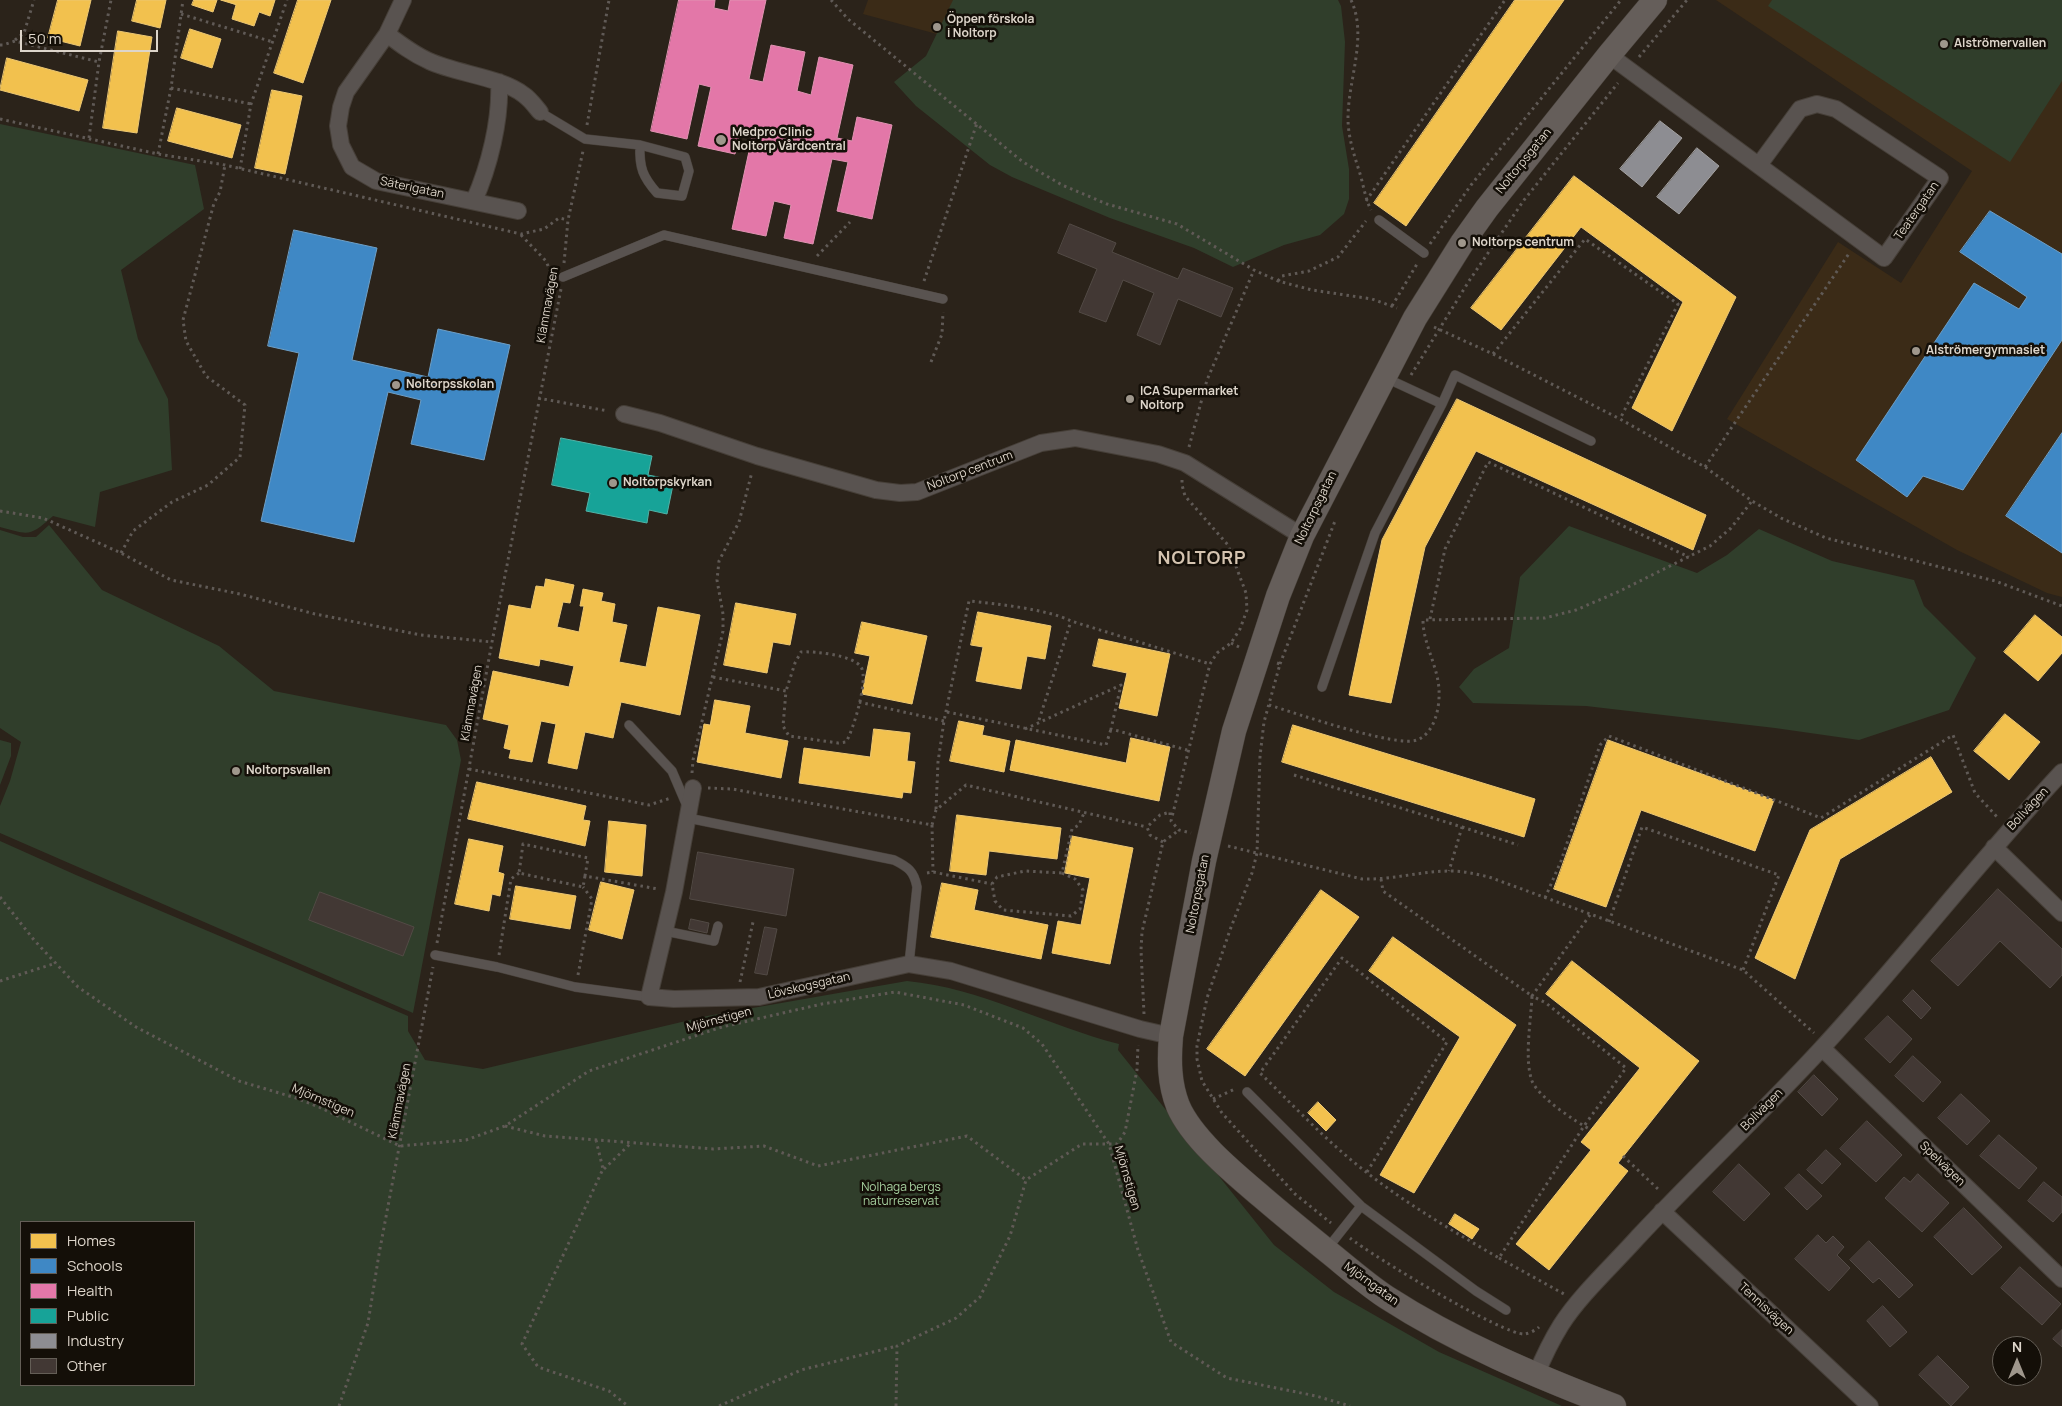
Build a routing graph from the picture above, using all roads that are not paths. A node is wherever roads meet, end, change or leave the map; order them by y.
1 (403, 0) edge
2 (1655, 0) edge
3 (387, 34) junction
4 (1609, 55) junction
5 (499, 82) junction
6 (540, 112) joint
7 (640, 146) junction
8 (1759, 165) junction
9 (474, 201) junction
10 (518, 210) dead end
11 (1379, 220) road end
12 (1424, 253) road end
13 (558, 280) road end
14 (943, 299) road end
15 (1394, 382) junction
16 (1442, 404) junction
17 (624, 414) road end
18 (1590, 442) dead end
19 (1302, 536) junction
20 (1322, 687) dead end
21 (629, 724) dead end
22 (2062, 772) edge
23 (687, 790) joint
24 (688, 815) junction
25 (1994, 847) junction
26 (2062, 913) edge
27 (718, 926) dead end
28 (665, 931) junction
29 (435, 955) road end
30 (910, 964) junction
31 (649, 997) junction
32 (1171, 1036) junction
33 (1824, 1046) junction
34 (1247, 1092) dead end
35 (1176, 1098) joint
36 (1361, 1206) junction
37 (1662, 1211) junction
38 (1326, 1250) junction
39 (2062, 1279) edge
40 (1506, 1310) dead end
41 (1536, 1375) junction
42 (1614, 1406) edge
43 (1870, 1406) edge

1 - 3 street, Säterigatan
2 - 4 street, Noltorpsgatan
3 - 5 street
3 - 9 street, Säterigatan
4 - 8 street, Teatergatan
4 - 15 street, Noltorpsgatan
5 - 6 street
5 - 9 street
6 - 7 lane
7 - 7 lane
8 - 8 street, Teatergatan
9 - 10 street, Säterigatan
11 - 12 lane
13 - 14 lane
15 - 16 lane
15 - 19 street, Noltorpsgatan
16 - 18 lane
16 - 20 lane
17 - 19 street, Noltorp centrum
19 - 32 street, Noltorpsgatan
21 - 23 lane
22 - 25 street, Bollvägen
23 - 24 street
24 - 28 street
24 - 30 lane
25 - 26 street
25 - 33 street, Bollvägen
27 - 28 lane
28 - 31 street
29 - 31 lane
30 - 31 street, Lövskogsgatan
30 - 32 street, Lövskogsgatan
32 - 35 street, Noltorpsgatan
33 - 37 street, Bollvägen
33 - 39 street, Spelvägen
34 - 36 lane
35 - 38 street, Mjörngatan
36 - 38 lane
36 - 40 lane
37 - 41 street, Bollvägen
37 - 43 street, Tennisvägen
38 - 41 street, Mjörngatan
41 - 42 street, Mjörngatan

